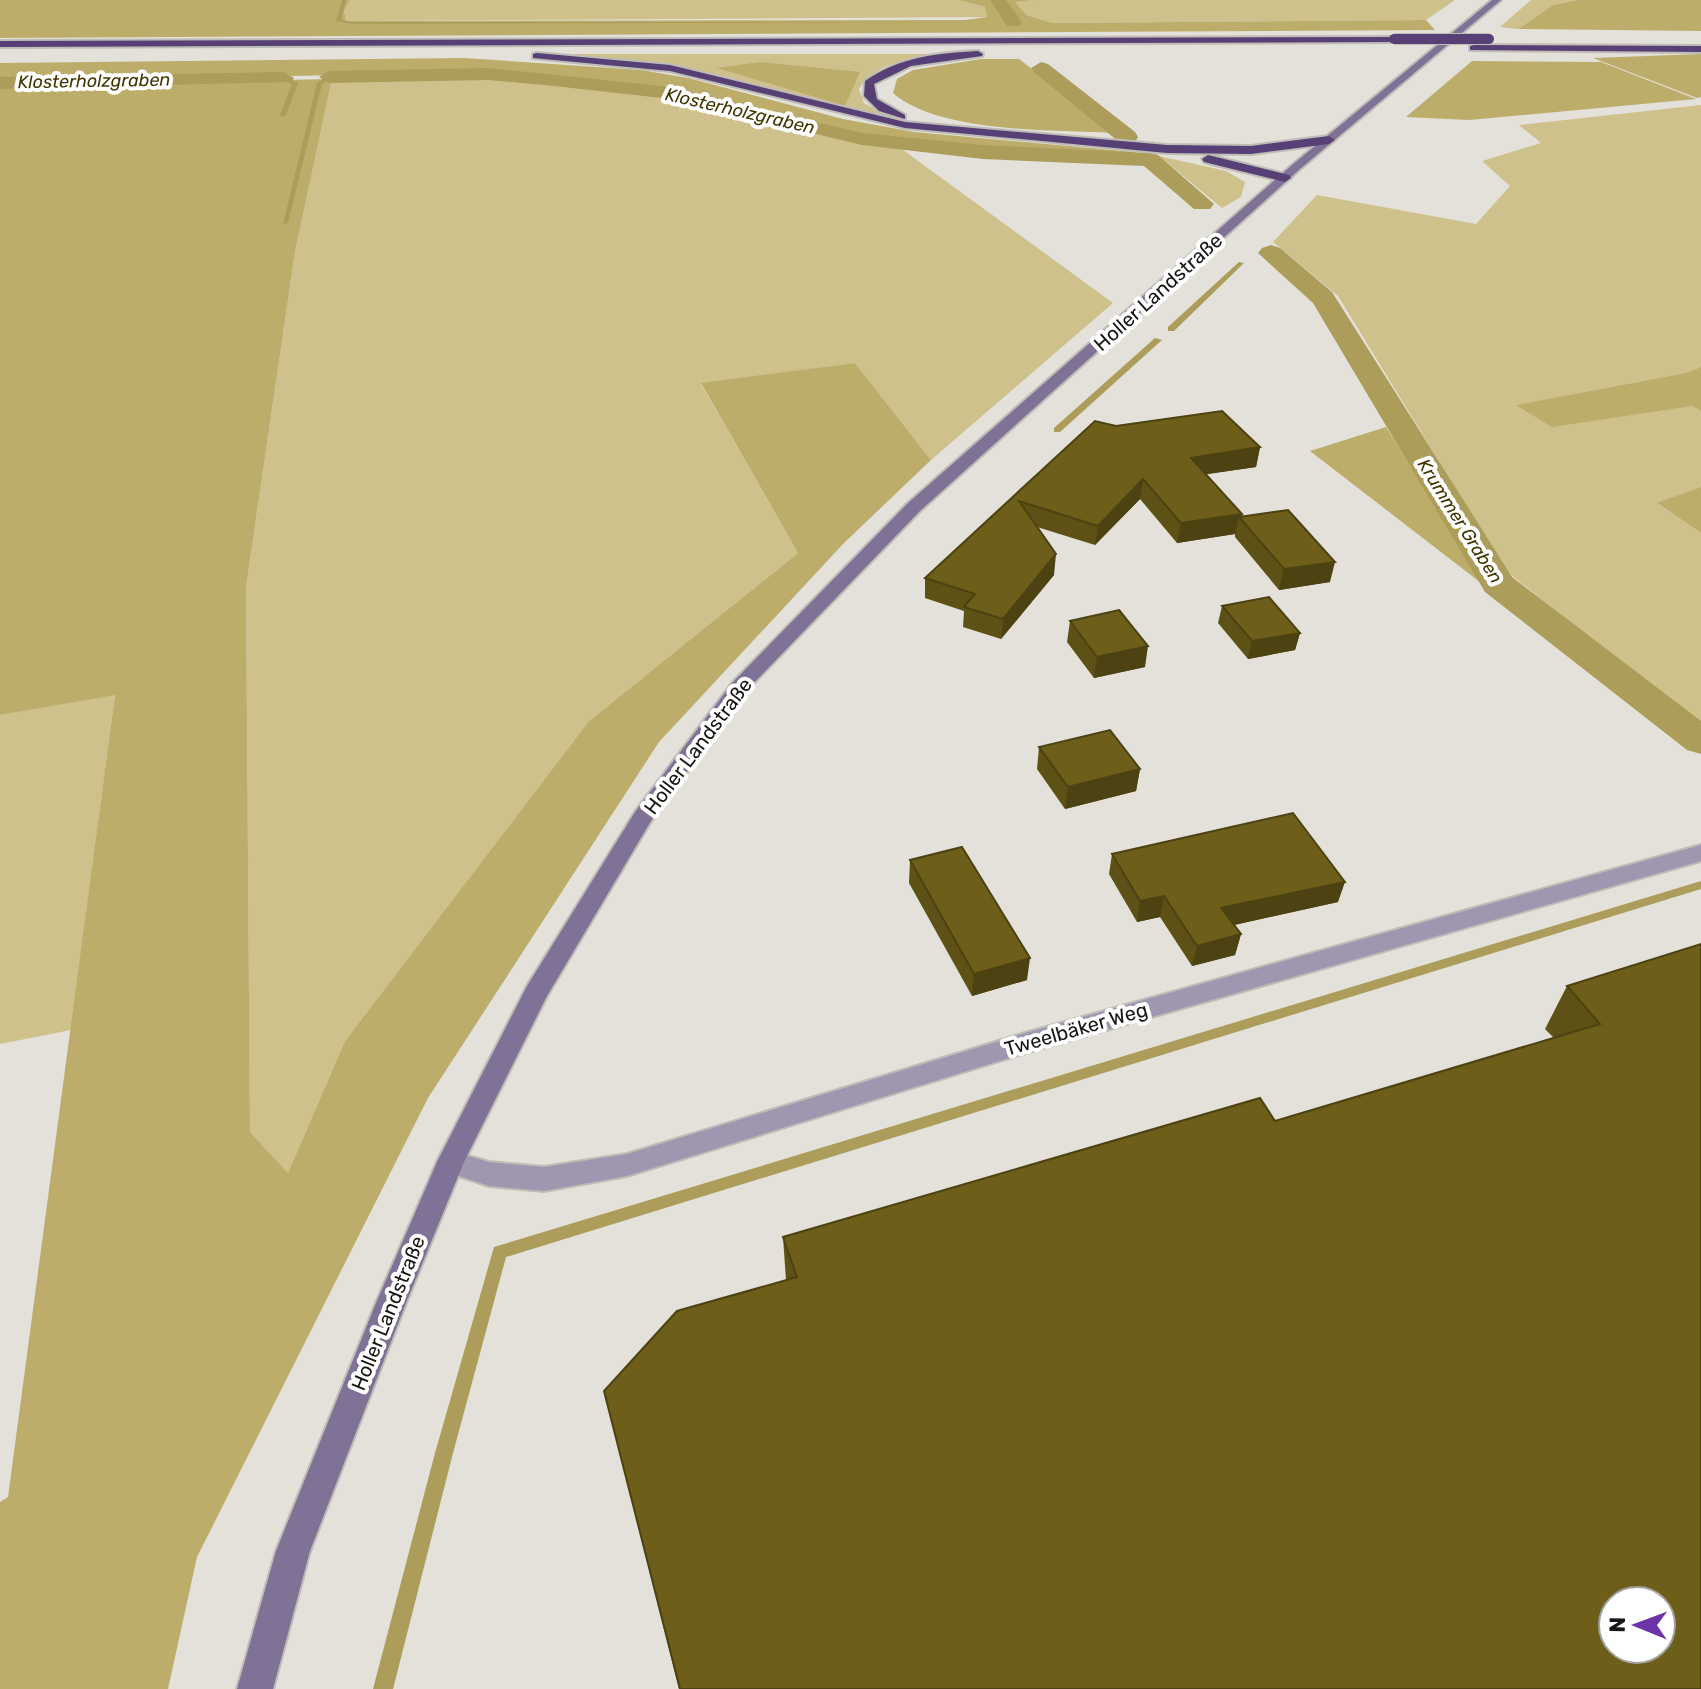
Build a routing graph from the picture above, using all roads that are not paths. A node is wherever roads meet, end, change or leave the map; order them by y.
1 (1497, 0) edge
2 (1701, 40) edge
3 (0, 44) edge
4 (1024, 48) junction
5 (1701, 49) edge
6 (467, 50) junction
7 (0, 53) edge
8 (953, 131) junction
9 (1329, 140) junction
10 (1167, 149) junction
11 (1211, 150) junction
12 (1296, 167) junction
13 (1285, 178) junction
14 (1701, 853) edge
15 (451, 1162) junction
16 (255, 1689) edge

1 - 9 main road, Holler Landstraße
2 - 3 highway, bridge
4 - 5 highway
4 - 6 highway
4 - 8 highway
6 - 7 highway
6 - 8 highway
8 - 10 highway
9 - 11 highway
9 - 12 main road, Holler Landstraße
10 - 11 highway
10 - 13 highway
11 - 12 highway
12 - 13 main road, Holler Landstraße
13 - 15 main road, Holler Landstraße
14 - 15 street, Tweelbäker Weg
15 - 16 main road, Holler Landstraße

